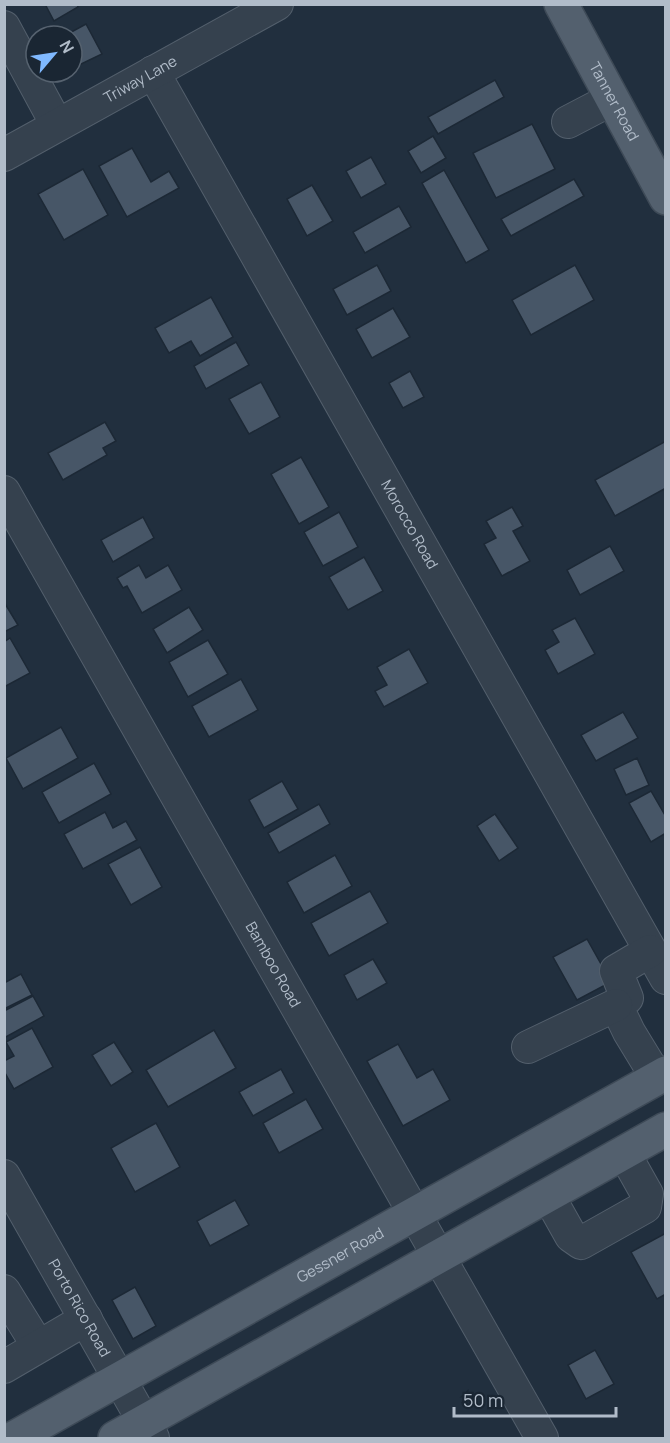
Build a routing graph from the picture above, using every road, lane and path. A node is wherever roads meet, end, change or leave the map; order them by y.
1 (277, 4) edge
2 (561, 4) edge
3 (4, 27) edge
4 (153, 72) junction
5 (612, 99) junction
6 (568, 122) dead end
7 (57, 125) junction
8 (4, 155) edge
9 (666, 198) edge
10 (4, 492) edge
11 (650, 951) junction
12 (666, 978) edge
13 (616, 1005) junction
14 (528, 1047) dead end
15 (661, 1076) edge
16 (666, 1130) edge
17 (624, 1153) junction
18 (4, 1176) edge
19 (548, 1195) junction
20 (415, 1214) junction
21 (439, 1257) junction
22 (4, 1292) edge
23 (86, 1319) junction
24 (38, 1346) junction
25 (4, 1367) edge
26 (120, 1379) junction
27 (4, 1426) edge
28 (149, 1430) edge
29 (13, 1438) edge
30 (115, 1438) edge
31 (542, 1438) edge

1 - 4 street, Triway Lane
2 - 5 main road, Tanner Road
3 - 7 street
4 - 7 street, Triway Lane
4 - 11 street, Morocco Road
5 - 6 street
5 - 9 main road, Tanner Road
7 - 8 street, Triway Lane
10 - 20 street, Bamboo Road
11 - 12 street, Morocco Road
11 - 13 street
13 - 14 street
13 - 15 street
15 - 20 main road, Gessner Road
16 - 17 main road
17 - 19 main road
17 - 19 street
18 - 23 street, Porto Rico Road
19 - 21 main road
20 - 21 street, Bamboo Road
20 - 26 main road, Gessner Road
21 - 28 main road
21 - 31 street, Bamboo Road
22 - 24 street
23 - 24 street
23 - 26 street, Porto Rico Road
24 - 25 street
26 - 28 street, Porto Rico Road
26 - 29 main road, Gessner Road
27 - 29 street
28 - 30 main road

